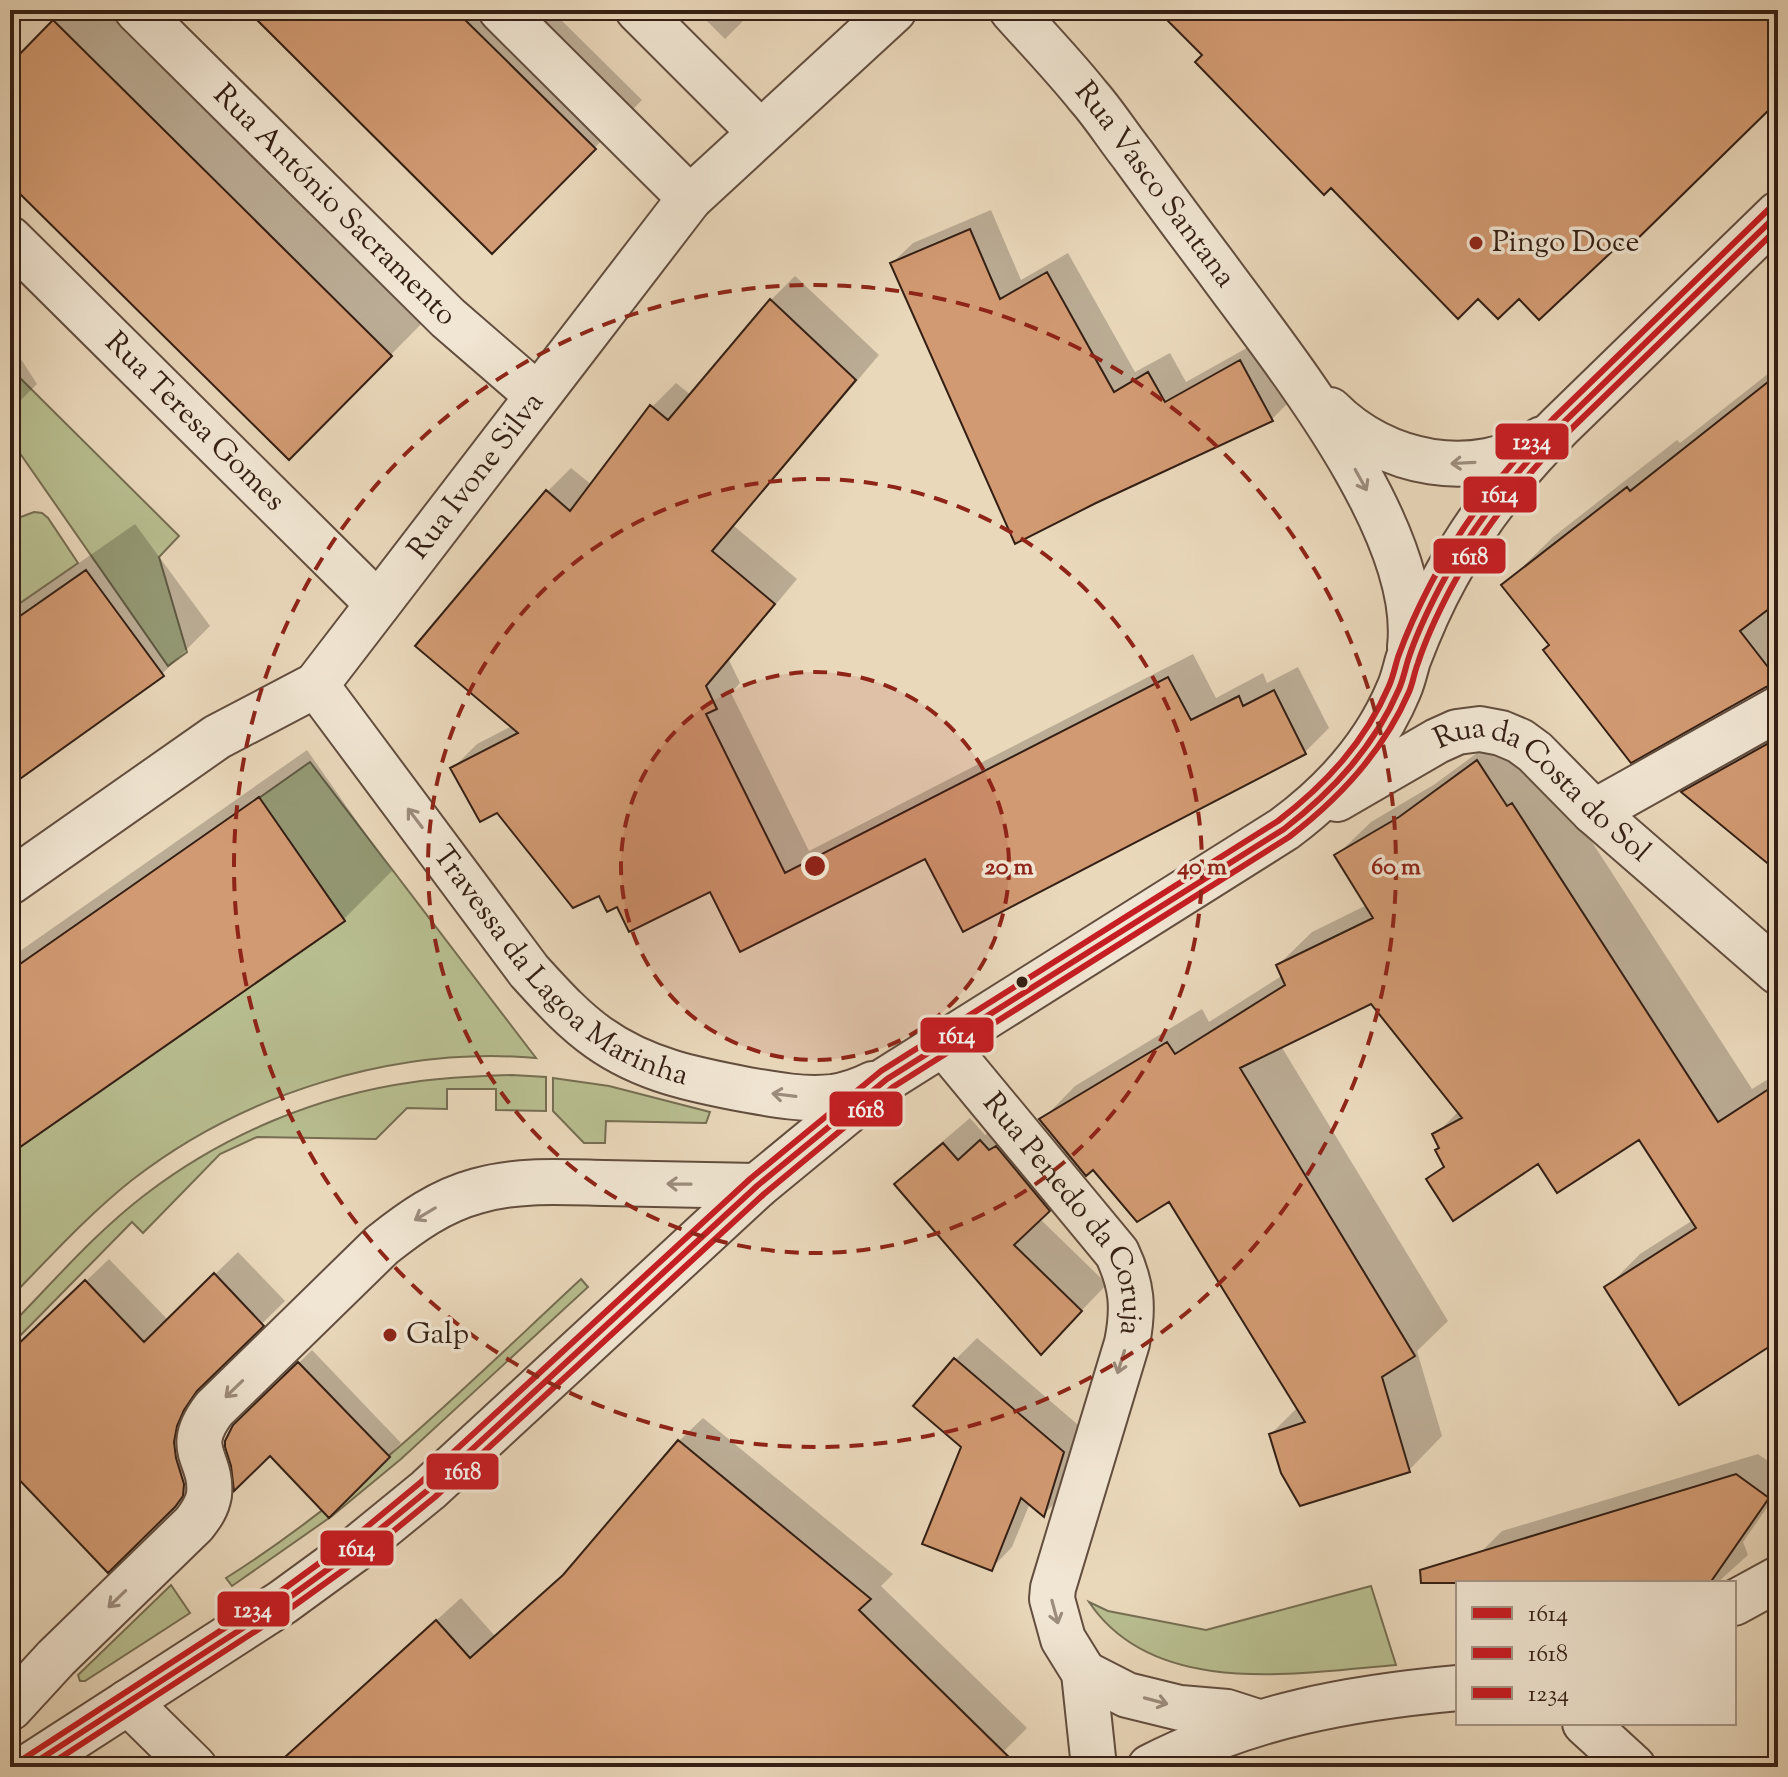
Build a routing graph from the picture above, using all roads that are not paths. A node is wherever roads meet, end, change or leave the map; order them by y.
1 (137, 10) edge
2 (501, 10) edge
3 (638, 10) edge
4 (894, 10) edge
5 (1012, 10) edge
6 (760, 132) junction
7 (690, 198) junction
8 (1778, 214) edge
9 (10, 239) edge
10 (1289, 367) junction
11 (537, 395) junction
12 (1560, 426) junction
13 (378, 604) junction
14 (1408, 661) junction
15 (316, 685) junction
16 (1778, 709) edge
17 (1594, 812) junction
18 (1284, 829) junction
19 (10, 882) edge
20 (1778, 972) edge
21 (943, 1043) junction
22 (887, 1079) junction
23 (757, 1186) junction
24 (1778, 1579) edge
25 (1736, 1602) edge
26 (1084, 1673) junction
27 (1456, 1688) edge
28 (128, 1702) junction
29 (10, 1708) edge
30 (1258, 1722) junction
31 (1587, 1725) edge
32 (28, 1767) edge
33 (194, 1767) edge
34 (1094, 1767) edge
35 (1150, 1767) edge
36 (1633, 1767) edge

1 - 11 street, Rua António Sacramento
2 - 7 street
3 - 6 street
4 - 6 street, Rua Ivone Silva
5 - 10 street, Rua Vasco Santana
6 - 7 street, Rua Ivone Silva
7 - 11 street, Rua Ivone Silva
8 - 12 street
9 - 13 street, Rua Teresa Gomes
12 -> 10 street, Rua Vasco Santana
10 -> 14 street, Rua Vasco Santana
11 - 13 street, Rua Ivone Silva
12 - 14 street
13 - 15 street, Rua Ivone Silva
14 - 18 street
15 - 19 street, Rua Ivone Silva
22 -> 15 street, Travessa da Lagoa Marinha
16 - 17 street
17 - 18 street, Rua da Costa do Sol
17 - 20 street, Rua da Costa do Sol
18 - 21 street
21 - 22 street
21 -> 26 street, Rua Penedo da Coruja
22 - 23 street
23 - 28 street
23 -> 29 street
24 - 25 street
26 -> 30 street
26 - 34 street
27 - 30 street
28 - 32 street
28 - 33 street
30 - 35 street
31 - 36 street

